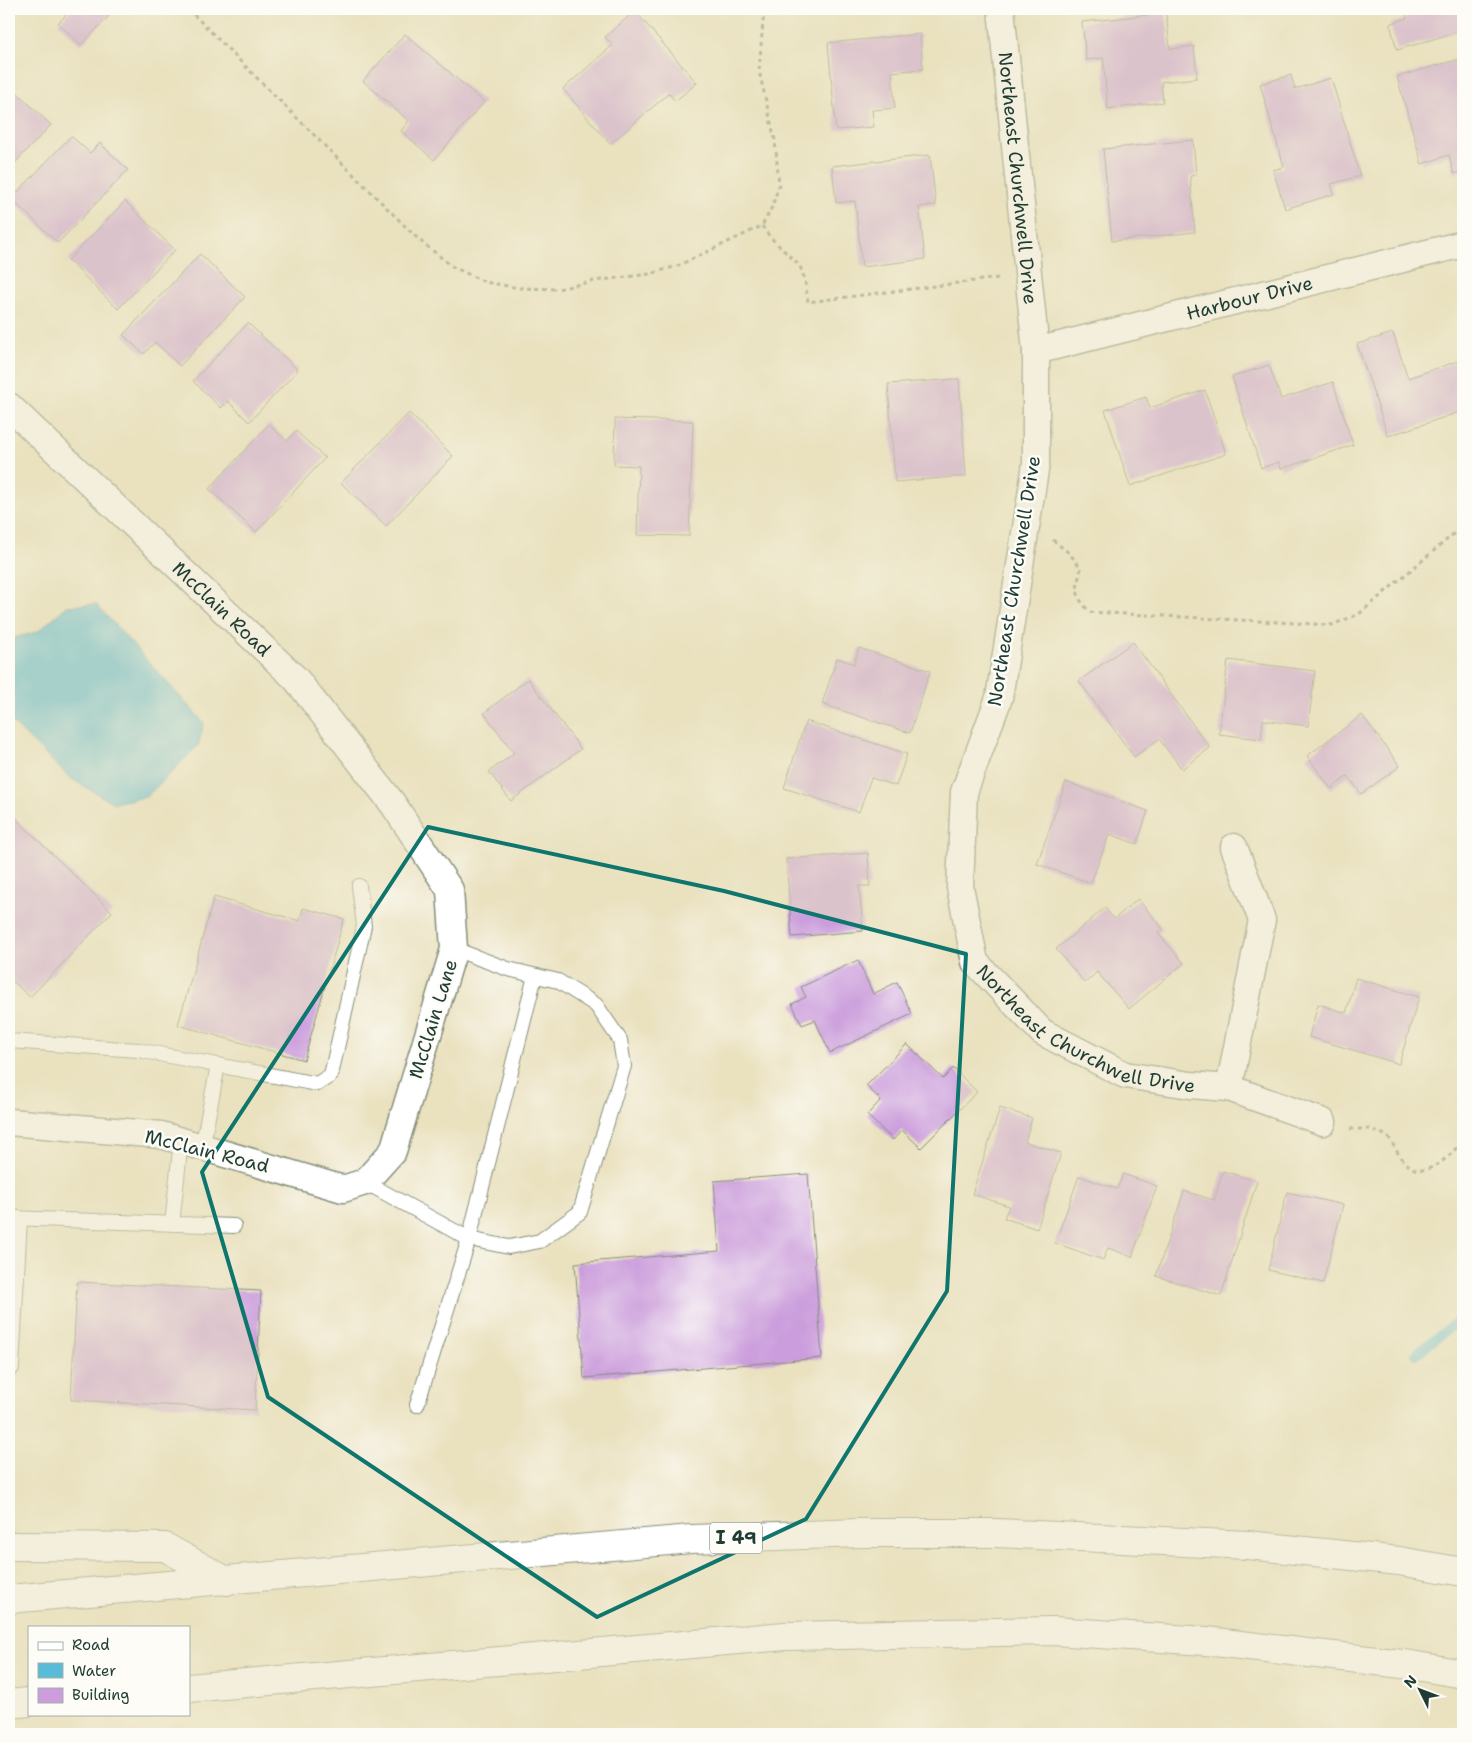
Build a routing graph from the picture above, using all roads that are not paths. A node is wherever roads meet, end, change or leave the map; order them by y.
1 (1001, 9) edge
2 (1463, 244) edge
3 (1036, 351) junction
4 (9, 406) edge
5 (411, 831) joint
6 (1234, 847) dead end
7 (359, 886) dead end
8 (454, 949) junction
9 (535, 976) junction
10 (9, 1041) edge
11 (218, 1066) junction
12 (1229, 1088) junction
13 (9, 1122) edge
14 (1324, 1122) road end
15 (191, 1144) junction
16 (354, 1185) junction
17 (14, 1218) edge
18 (172, 1224) junction
19 (234, 1226) dead end
20 (469, 1239) junction
21 (12, 1368) dead end
22 (417, 1405) dead end
23 (9, 1546) edge
24 (1463, 1572) edge
25 (226, 1580) junction
26 (9, 1599) edge
27 (1463, 1674) edge
28 (190, 1688) edge
29 (28, 1702) edge
30 (9, 1704) edge

1 - 3 street, Northeast Churchwell Drive
2 - 3 street, Harbour Drive
3 - 12 street, Northeast Churchwell Drive
4 - 5 street, McClain Road
5 - 8 street, McClain Lane
6 - 12 street
7 - 11 lane
8 - 9 lane
8 - 16 street, McClain Lane
9 - 20 lane
9 - 20 lane
10 - 11 lane
11 - 15 lane
12 - 14 street, Northeast Churchwell Drive
13 - 15 street, McClain Road
15 - 16 street, McClain Road
15 - 18 lane
16 - 20 lane
17 - 18 lane
17 - 21 lane
18 - 19 lane
20 - 22 lane
23 - 25 highway
24 - 25 highway, I 49
25 - 26 highway, I 49
27 - 28 highway
29 - 30 highway

